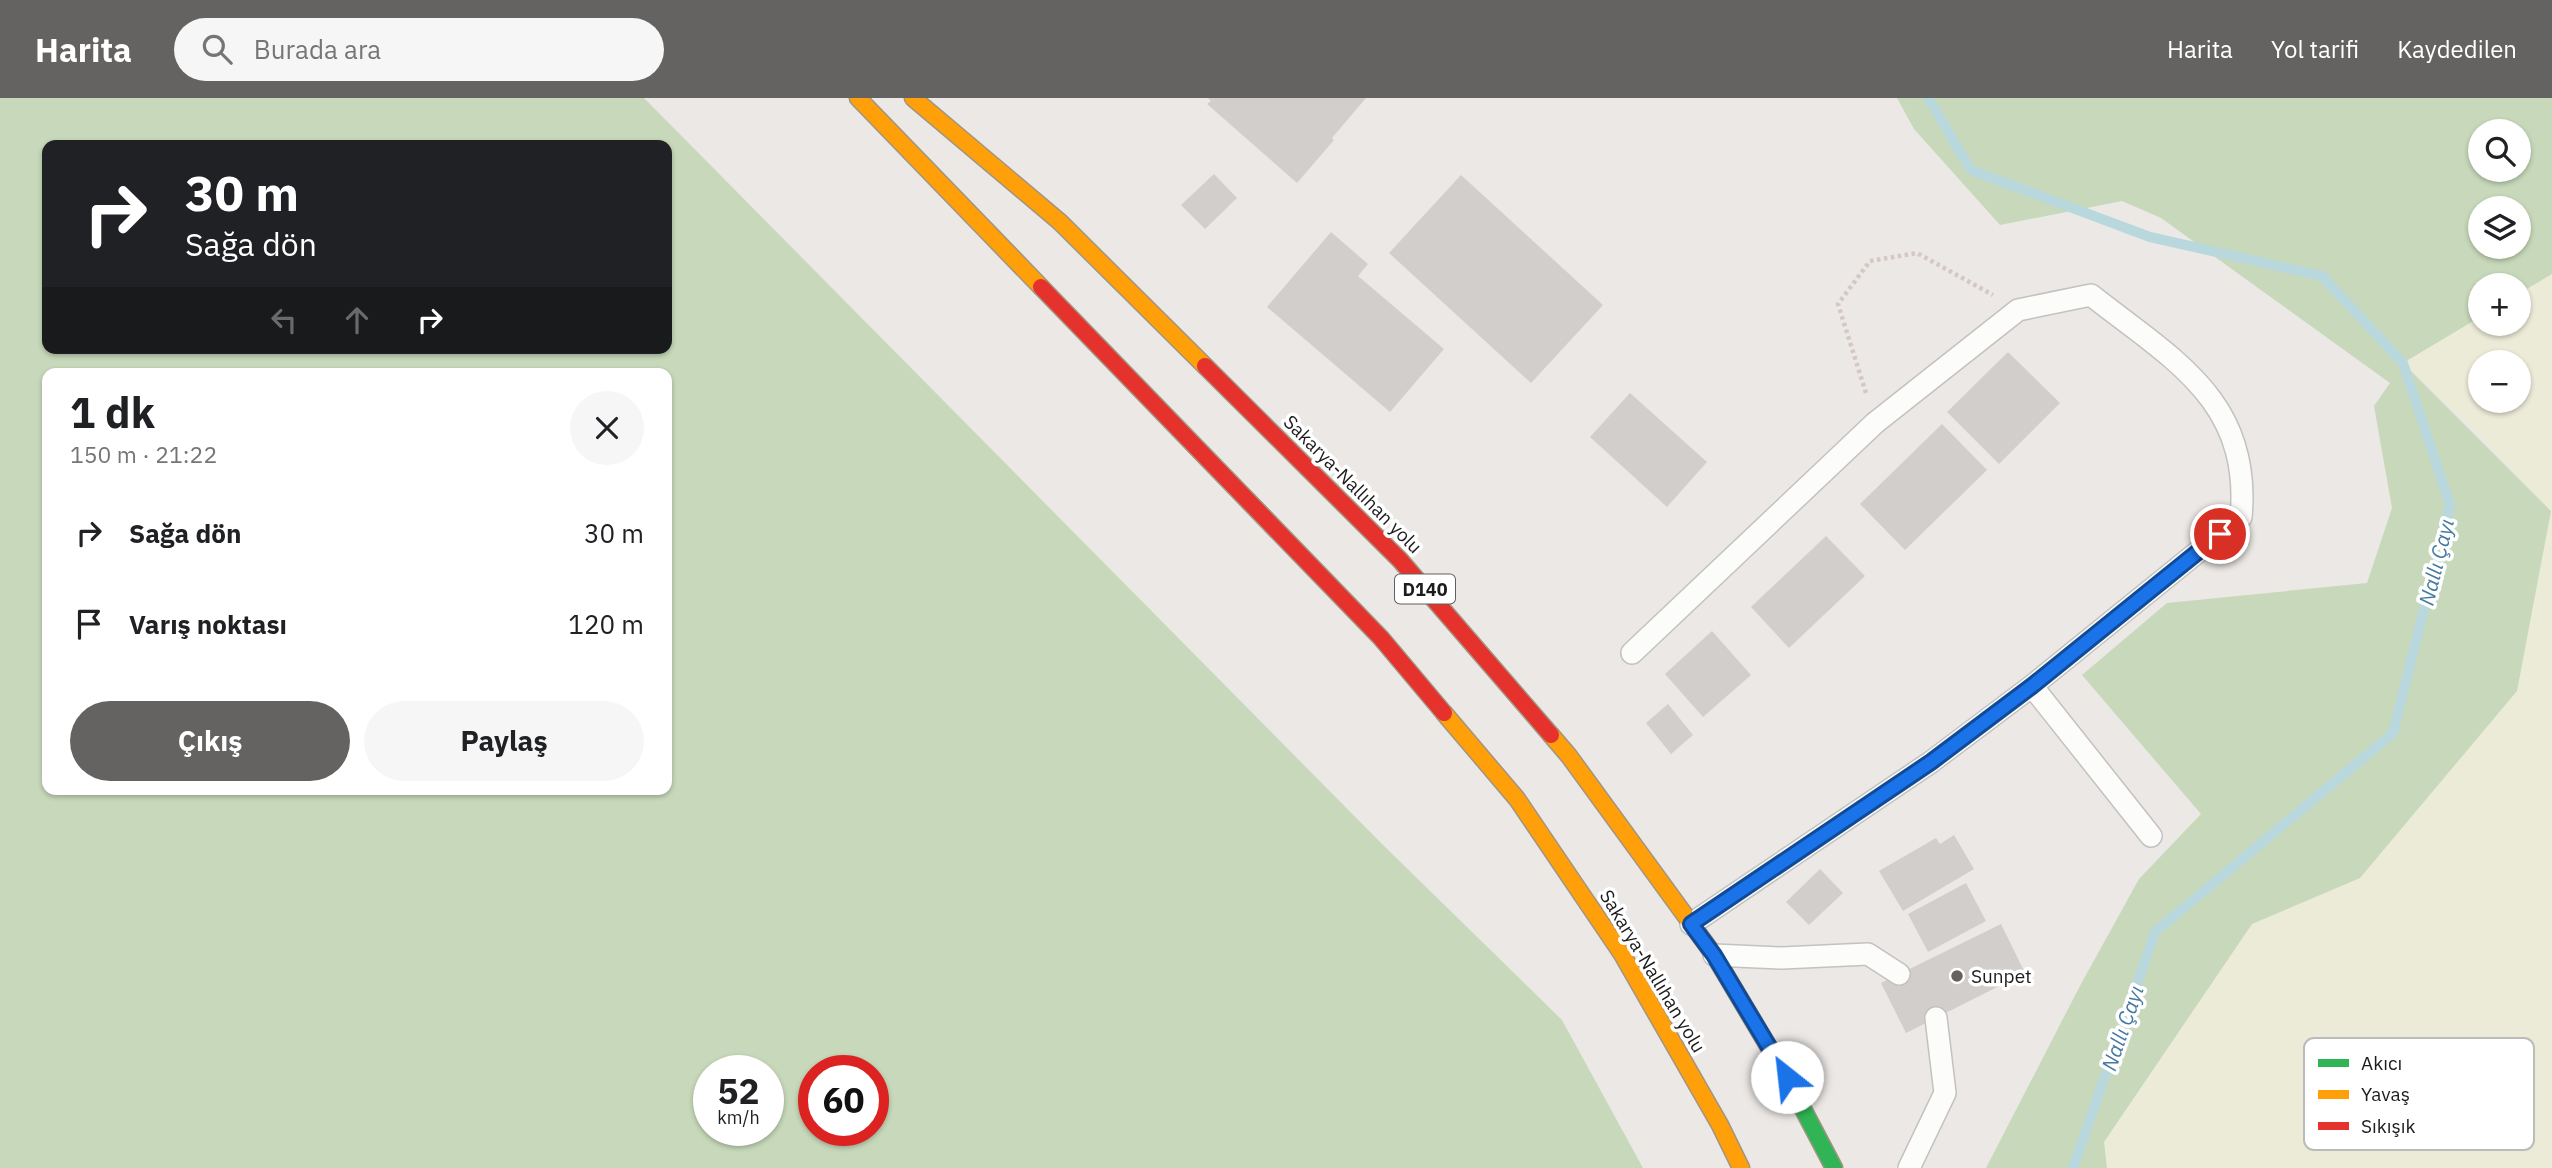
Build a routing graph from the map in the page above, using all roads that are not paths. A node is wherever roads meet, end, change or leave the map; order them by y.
1 (858, 98) edge
2 (913, 98) edge
3 (1632, 653) dead end
4 (2032, 686) junction
5 (2151, 836) dead end
6 (1691, 924) junction
7 (1714, 955) junction
8 (1899, 974) dead end
9 (1936, 1018) dead end
10 (1741, 1168) edge
11 (1834, 1168) edge
12 (1909, 1168) edge

1 - 10 main road, Sakarya-Nallıhan yolu
2 - 6 main road, Sakarya-Nallıhan yolu / D140
3 - 4 lane
4 - 5 lane
4 - 6 lane
6 - 7 main road, Sakarya-Nallıhan yolu / D140
7 - 8 lane
7 - 11 main road, Sakarya-Nallıhan yolu / D140
9 - 12 lane

